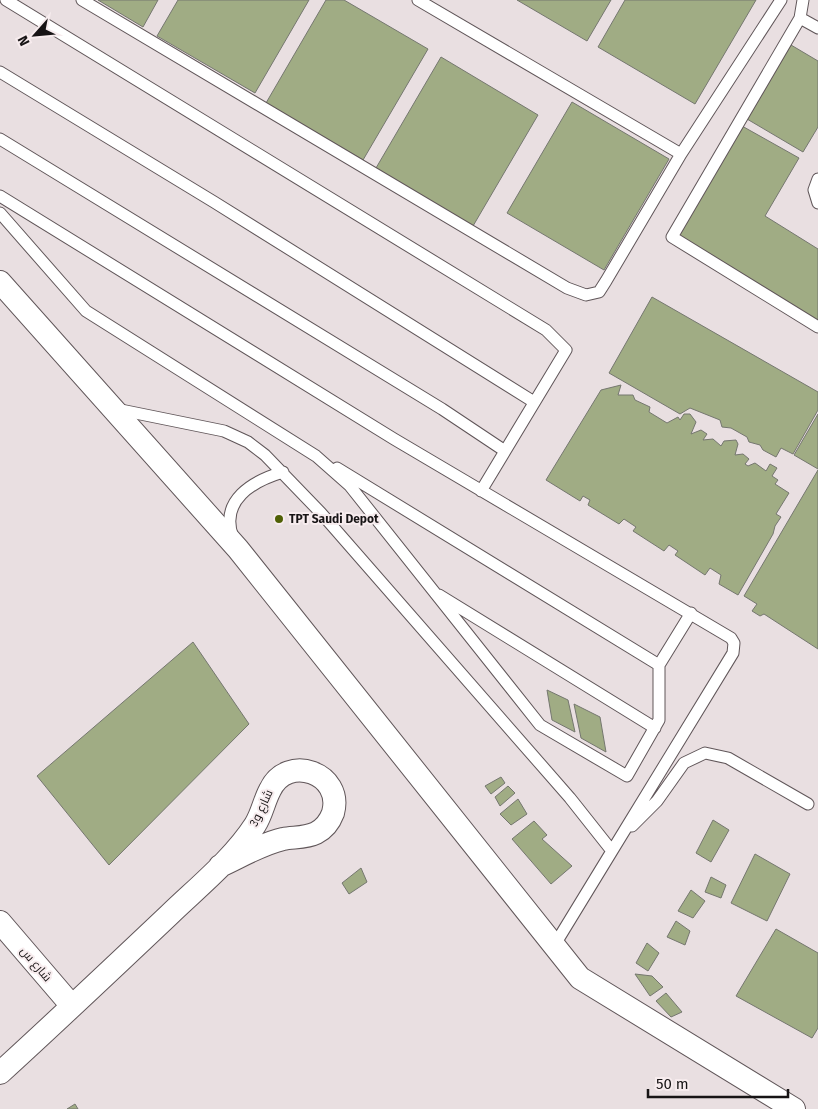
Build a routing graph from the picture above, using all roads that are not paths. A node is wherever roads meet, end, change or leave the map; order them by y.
1 (6, 0) edge
2 (82, 0) edge
3 (418, 0) edge
4 (781, 0) edge
5 (803, 0) edge
6 (800, 18) junction
7 (818, 28) edge
8 (0, 72) edge
9 (0, 139) edge
10 (681, 154) junction
11 (818, 179) edge
12 (0, 196) edge
13 (818, 203) edge
14 (0, 213) edge
15 (0, 282) edge
16 (818, 327) edge
17 (534, 402) junction
18 (114, 408) junction
19 (505, 451) junction
20 (316, 456) junction
21 (283, 472) junction
22 (481, 491) junction
23 (238, 549) junction
24 (431, 589) junction
25 (691, 613) junction
26 (659, 665) junction
27 (655, 728) junction
28 (808, 804) dead end
29 (623, 833) junction
30 (612, 851) junction
31 (220, 866) junction
32 (0, 922) edge
33 (554, 946) junction
34 (72, 1006) junction
35 (0, 1073) edge
36 (794, 1109) edge

1 - 17 lane
2 - 10 lane
3 - 10 lane
4 - 10 lane
5 - 6 lane
6 - 7 lane
6 - 16 lane
8 - 17 lane
9 - 19 lane
11 - 13 lane
12 - 22 lane
14 - 20 lane
15 - 18 street
17 - 19 lane
18 - 21 lane
18 - 23 street
19 - 22 lane
20 - 24 lane
20 - 26 lane
21 - 23 lane
21 - 30 lane
22 - 25 lane
23 - 33 street
24 - 27 lane
24 - 27 lane
25 - 26 lane
25 - 29 lane
26 - 27 lane
28 - 29 lane
29 - 30 lane
30 - 33 lane
31 - 31 street, شارع و3
31 - 34 street, شارع و3
32 - 34 street, شارع س
33 - 36 street
34 - 35 street, شارع و3

